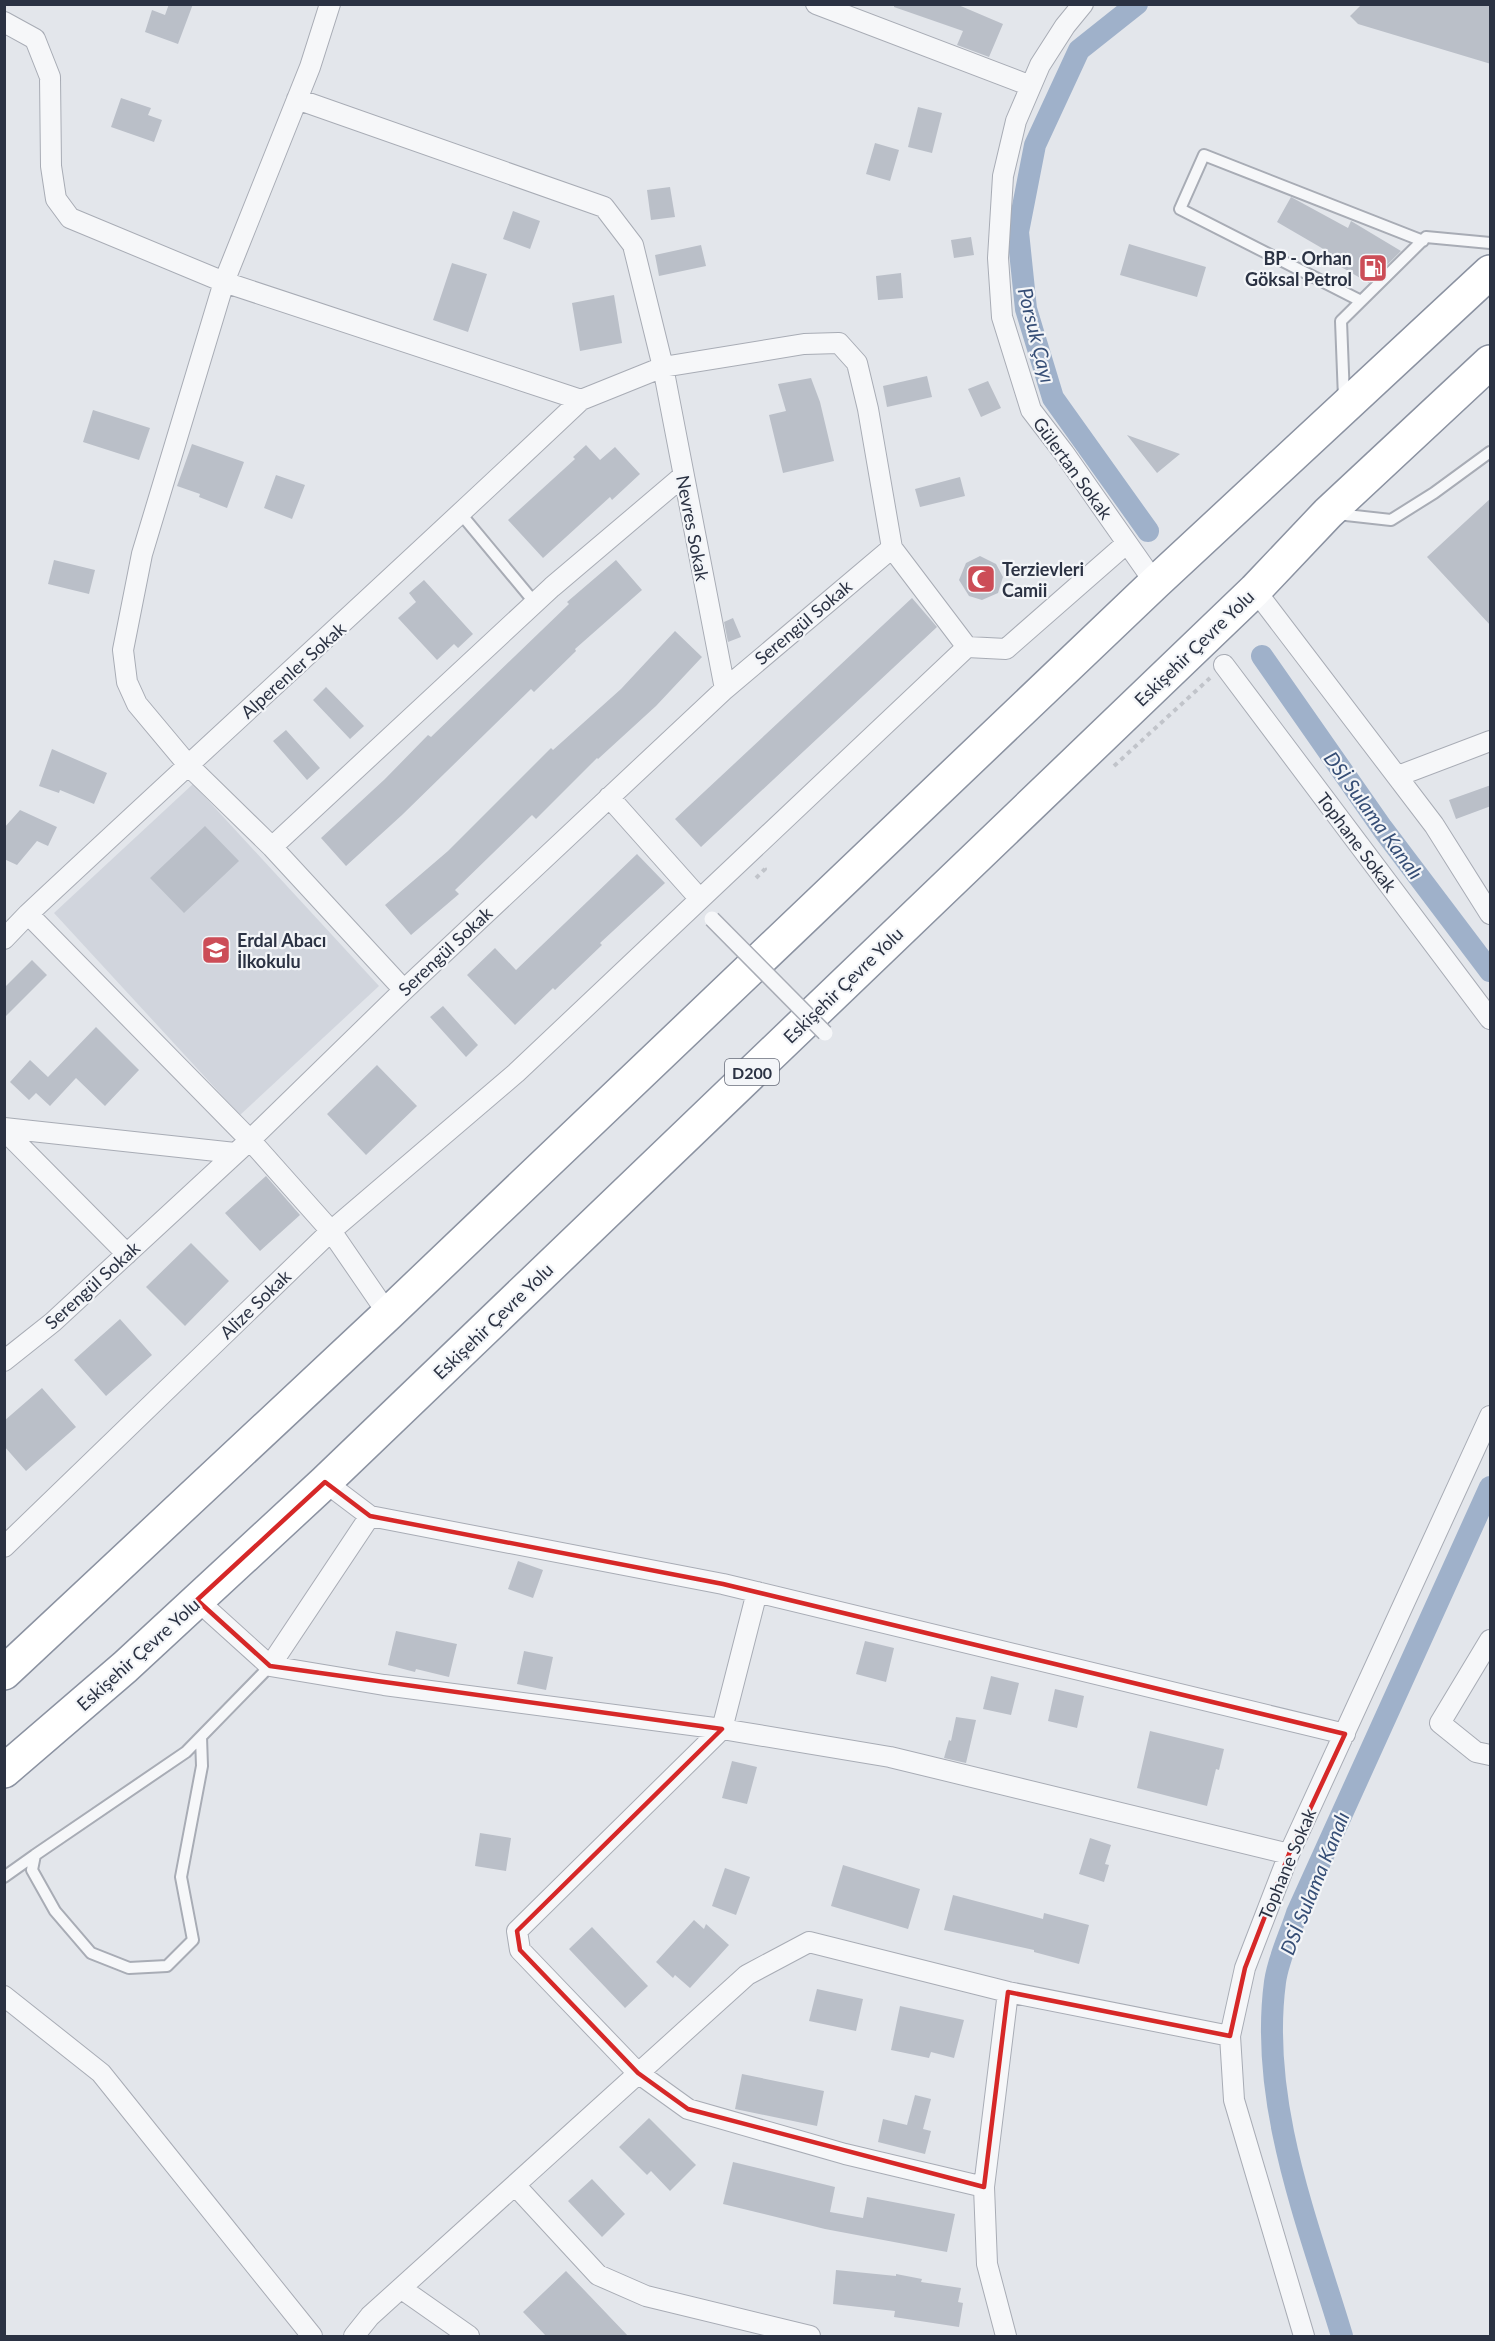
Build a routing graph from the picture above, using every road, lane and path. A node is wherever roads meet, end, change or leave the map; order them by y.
1 (330, 4) edge
2 (816, 4) edge
3 (1083, 4) edge
4 (4, 22) edge
5 (1031, 86) junction
6 (297, 99) junction
7 (1423, 241) junction
8 (1491, 243) edge
9 (1491, 272) edge
10 (225, 282) junction
11 (1361, 301) junction
12 (1491, 362) edge
13 (663, 367) junction
14 (581, 400) junction
15 (1345, 406) junction
16 (1491, 452) edge
17 (683, 476) junction
18 (1328, 513) junction
19 (461, 514) junction
20 (1127, 543) junction
21 (892, 548) junction
22 (1155, 583) junction
23 (1255, 590) junction
24 (536, 603) junction
25 (967, 647) junction
26 (1224, 665) dead end
27 (724, 688) junction
28 (1491, 741) edge
29 (188, 765) junction
30 (1398, 776) junction
31 (609, 797) junction
32 (272, 847) junction
33 (699, 898) junction
34 (28, 914) junction
35 (1491, 914) edge
36 (712, 919) dead end
37 (4, 939) edge
38 (404, 990) junction
39 (1491, 1019) edge
40 (825, 1033) dead end
41 (4, 1129) edge
42 (243, 1147) junction
43 (331, 1231) junction
44 (127, 1254) junction
45 (388, 1314) junction
46 (4, 1360) edge
47 (1491, 1416) edge
48 (326, 1482) junction
49 (370, 1516) junction
50 (4, 1547) edge
51 (757, 1592) junction
52 (197, 1600) junction
53 (1491, 1640) edge
54 (270, 1666) junction
55 (4, 1673) edge
56 (722, 1729) junction
57 (1345, 1734) junction
58 (201, 1737) junction
59 (1491, 1755) edge
60 (4, 1772) edge
61 (1289, 1854) junction
62 (35, 1855) junction
63 (4, 1877) edge
64 (1008, 1992) junction
65 (4, 1996) edge
66 (1230, 2036) junction
67 (638, 2073) junction
68 (515, 2185) junction
69 (984, 2187) junction
70 (402, 2289) junction
71 (789, 2334) edge
72 (312, 2337) edge
73 (354, 2337) edge
74 (469, 2337) edge
75 (810, 2337) edge
76 (1006, 2337) edge
77 (1304, 2337) edge

1 - 6 street
2 - 5 street
3 - 5 street, Gülertan Sokak
4 - 10 street
5 - 20 street, Gülertan Sokak
6 - 10 street
6 - 13 street, Nevres Sokak
7 - 8 lane
7 - 11 lane
7 - 11 lane
9 - 15 highway
10 - 14 street
10 - 29 street
11 - 15 lane
12 - 18 highway, Eskişehir Çevre Yolu / D200
13 - 14 street
13 - 17 street, Nevres Sokak
13 - 21 street
14 - 19 street, Alperenler Sokak
15 - 22 highway
16 - 18 lane
17 - 24 street
17 - 27 street, Nevres Sokak
18 - 23 highway, Eskişehir Çevre Yolu / D200
19 - 24 lane
19 - 29 street, Alperenler Sokak
20 - 22 street, Gülertan Sokak
20 - 25 street
21 - 25 street
21 - 27 street, Serengül Sokak
22 - 45 highway
23 - 30 street
23 - 48 highway, Eskişehir Çevre Yolu / D200
24 - 32 street
25 - 33 street, Alize Sokak
26 - 39 street, Tophane Sokak
27 - 31 street, Serengül Sokak
28 - 30 street
29 - 32 street
29 - 34 street, Alperenler Sokak
30 - 35 street
31 - 33 street
31 - 38 street, Serengül Sokak
32 - 38 street
33 - 43 street, Alize Sokak
34 - 37 street, Alperenler Sokak
34 - 42 street
36 - 40 street, bridge
38 - 42 street, Serengül Sokak
41 - 42 street
41 - 44 street
42 - 43 street
42 - 44 street, Serengül Sokak
43 - 45 street
43 - 50 street, Alize Sokak
44 - 46 street, Serengül Sokak
45 - 55 highway
47 - 57 street, Tophane Sokak
48 - 49 street
48 - 52 highway, Eskişehir Çevre Yolu / D200
49 - 51 street
49 - 54 street
51 - 56 street
51 - 57 street
52 - 54 street
52 - 60 highway, Eskişehir Çevre Yolu / D200
53 - 59 street
54 - 56 street
54 - 58 lane
56 - 61 street
56 - 67 street
57 - 61 street, Tophane Sokak
58 - 62 lane
58 - 62 lane
61 - 66 street, Tophane Sokak
62 - 63 lane
64 - 66 street
64 - 67 street
64 - 69 street
65 - 72 street
66 - 77 street, Tophane Sokak
67 - 68 street
67 - 69 street
68 - 70 street
68 - 71 street
69 - 76 street
70 - 73 street
70 - 74 street
71 - 75 street

